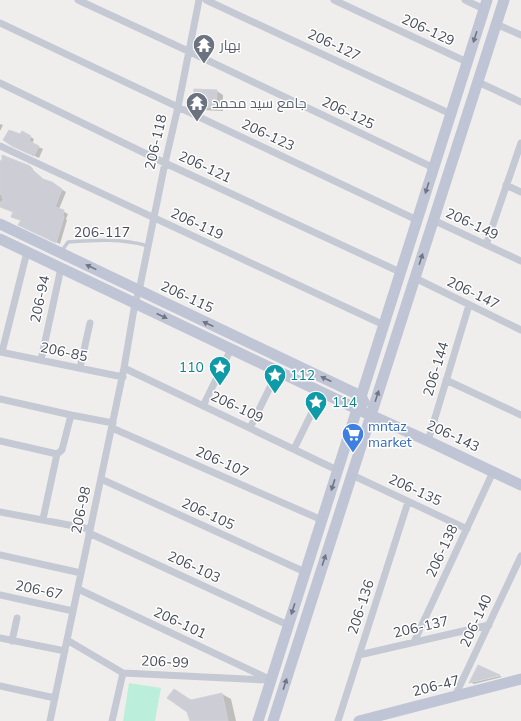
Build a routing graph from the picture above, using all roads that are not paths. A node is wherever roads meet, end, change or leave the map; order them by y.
1 (78, 0) edge
2 (199, 0) edge
3 (206, 0) edge
4 (334, 0) edge
5 (466, 0) edge
6 (504, 0) edge
7 (486, 4) edge
8 (0, 23) edge
9 (496, 24) junction
10 (521, 35) edge
11 (188, 51) junction
12 (467, 62) junction
13 (478, 82) junction
14 (0, 83) edge
15 (521, 102) edge
16 (178, 107) junction
17 (451, 114) junction
18 (521, 143) edge
19 (0, 146) edge
20 (164, 163) junction
21 (434, 168) junction
22 (506, 185) junction
23 (521, 192) edge
24 (153, 218) junction
25 (417, 220) junction
26 (433, 220) junction
27 (0, 224) edge
28 (0, 239) edge
29 (486, 245) junction
30 (148, 246) junction
31 (27, 252) junction
32 (60, 252) junction
33 (521, 261) edge
34 (60, 268) junction
35 (400, 272) junction
36 (415, 278) junction
37 (139, 290) junction
38 (135, 303) junction
39 (469, 305) junction
40 (90, 323) dead end
41 (384, 325) junction
42 (521, 330) edge
43 (231, 349) junction
44 (1, 352) edge
45 (41, 360) junction
46 (80, 368) junction
47 (124, 368) junction
48 (278, 371) junction
49 (123, 377) junction
50 (446, 380) junction
51 (322, 392) junction
52 (361, 396) junction
53 (0, 399) edge
54 (203, 406) junction
55 (357, 409) junction
56 (520, 413) edge
57 (71, 415) junction
58 (371, 415) junction
59 (112, 426) junction
60 (250, 428) junction
61 (0, 441) edge
62 (428, 441) junction
63 (294, 449) junction
64 (57, 454) junction
65 (338, 470) junction
66 (493, 472) junction
67 (352, 475) junction
68 (101, 479) junction
69 (521, 485) edge
70 (408, 502) junction
71 (0, 512) edge
72 (42, 519) junction
73 (322, 520) junction
74 (467, 529) junction
75 (90, 531) junction
76 (0, 554) edge
77 (521, 556) edge
78 (305, 572) junction
79 (81, 573) junction
80 (78, 588) junction
81 (0, 595) edge
82 (73, 611) junction
83 (17, 618) dead end
84 (288, 625) junction
85 (488, 625) junction
86 (0, 638) edge
87 (67, 640) junction
88 (12, 641) junction
89 (414, 642) junction
90 (65, 651) junction
91 (359, 655) junction
92 (123, 673) junction
93 (521, 679) edge
94 (271, 680) junction
95 (0, 686) edge
96 (455, 696) junction
97 (54, 698) junction
98 (50, 721) edge
99 (112, 721) edge
100 (258, 721) edge
101 (273, 721) edge
102 (338, 721) edge
103 (359, 721) edge

1 - 11 street, 206-125
2 - 11 street, 206-118
3 - 17 street, 206-127
4 - 12 street, 206-129
5 - 7 street
6 - 9 street
7 -> 12 street
8 - 16 street, 206-123
9 - 10 street
9 - 13 street
11 - 16 street, 206-118
11 - 21 street, 206-125
12 - 17 street
13 - 15 street
13 - 26 street
14 - 20 street, 206-121
16 - 20 street, 206-118
16 - 25 street, 206-123
17 - 21 street
18 - 22 street
19 - 24 street, 206-119
20 - 24 street, 206-118
20 - 35 street, 206-121
21 -> 25 street
22 - 23 street
22 - 29 street
24 - 30 street, 206-118
24 - 41 street, 206-119
25 - 35 street
26 - 29 street, 206-149
36 -> 26 street
27 - 32 street, 206-115
28 - 31 street, 206-115
29 - 33 street, 206-149
30 - 32 lane, 206-117
30 - 37 street, 206-118
31 - 34 street, 206-115
31 - 44 street
37 -> 32 street, 206-115
34 - 38 street, 206-115
34 - 45 street, 206-94
35 - 41 street
36 - 39 street, 206-147
58 -> 36 street
37 - 38 street, 206-118
52 -> 37 street, 206-115
38 -> 43 street, 206-115
38 - 47 street, 206-98
39 - 42 street, 206-147
39 - 50 street, 206-144
40 - 46 street
41 - 52 street
43 - 48 street, 206-115
43 - 54 street
44 - 45 street, 206-85
45 - 46 street, 206-85
46 - 49 street, 206-85
47 - 49 street, 206-98
47 - 54 street, 206-109
48 - 51 street, 206-115
48 - 60 street
49 - 59 street, 206-98
50 - 56 street
50 - 62 street, 206-144
51 - 55 street, 206-115
51 - 63 street
52 - 55 street
52 - 58 street
53 - 57 street, 206-107
54 - 60 street, 206-109
55 - 58 street, 206-143
55 - 65 street
57 - 59 street, 206-107
57 - 64 street
58 - 62 street, 206-143
58 - 67 street
59 - 68 street, 206-98
59 - 73 street, 206-107
60 - 63 street, 206-109
61 - 64 street
62 - 66 street, 206-143
63 - 65 street, 206-109
64 - 72 street
65 -> 73 street
66 - 69 street, 206-143
66 - 74 street, 206-138
67 - 70 street, 206-135
101 -> 67 street
68 - 75 street, 206-98
68 - 78 street, 206-105
70 - 74 street, 206-135
70 - 91 street, 206-136
71 - 72 street, 206-103
72 - 75 street, 206-103
73 - 78 street
74 - 89 street, 206-138
75 - 79 street, 206-98
75 - 84 street, 206-103
76 - 79 street
77 - 85 street, 206-140
78 -> 84 street
79 - 80 street, 206-98
80 - 82 street, 206-98
80 - 94 street, 206-101
81 - 82 street, 206-67
82 - 87 street, 206-98
83 - 88 street
84 - 94 street
85 - 89 street, 206-137
85 - 96 street, 206-140
86 - 88 street
87 - 90 street, 206-98
87 - 92 street, 206-99
88 - 90 street
89 - 91 street, 206-137
90 - 97 street, 206-98
91 - 102 street, 206-136
92 - 94 street, 206-99
92 - 99 street
93 - 96 street, 206-47
94 - 100 street
95 - 97 street
96 - 103 street, 206-47
97 - 98 street, 206-98

